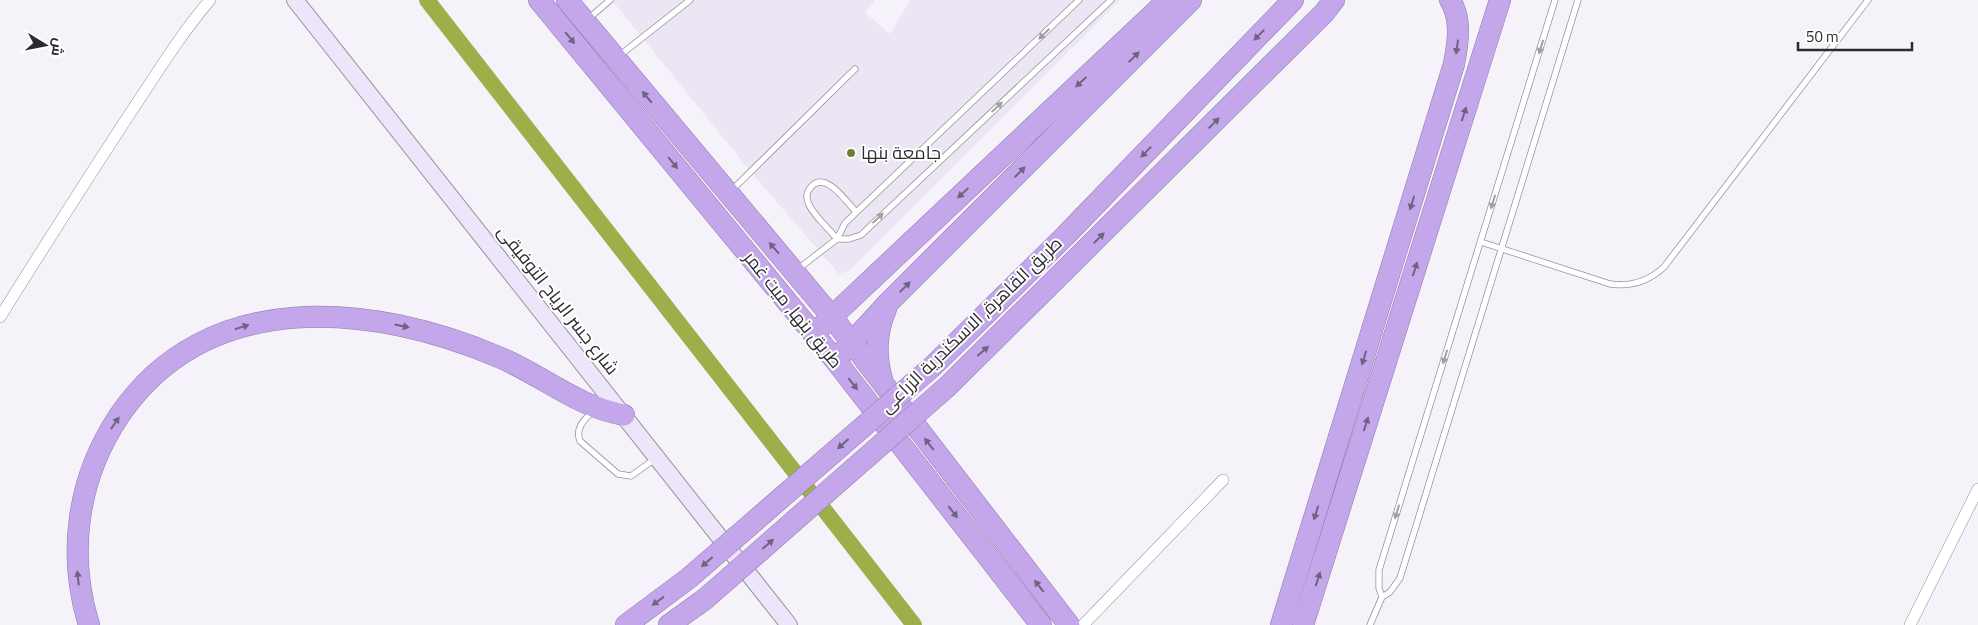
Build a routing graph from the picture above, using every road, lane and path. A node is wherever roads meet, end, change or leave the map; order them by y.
1 (210, 0) edge
2 (295, 0) edge
3 (539, 0) edge
4 (567, 0) edge
5 (610, 0) edge
6 (690, 0) edge
7 (1079, 0) edge
8 (1112, 0) edge
9 (1168, 0) edge
10 (1191, 0) edge
11 (1293, 0) edge
12 (1343, 0) edge
13 (1450, 0) edge
14 (1500, 0) edge
15 (1556, 0) edge
16 (1578, 0) edge
17 (1868, 0) edge
18 (1329, 7) edge
19 (585, 22) junction
20 (615, 59) junction
21 (855, 68) dead end
22 (728, 194) junction
23 (856, 212) junction
24 (837, 239) junction
25 (1481, 242) junction
26 (1502, 249) junction
27 (785, 280) junction
28 (888, 304) junction
29 (0, 317) edge
30 (832, 317) junction
31 (813, 334) junction
32 (852, 342) junction
33 (835, 360) junction
34 (883, 384) junction
35 (602, 402) junction
36 (624, 415) joint
37 (657, 457) junction
38 (1223, 480) dead end
39 (1978, 489) edge
40 (1382, 597) junction
41 (89, 625) edge
42 (626, 625) edge
43 (669, 625) edge
44 (789, 625) edge
45 (1041, 625) edge
46 (1069, 625) edge
47 (1083, 625) edge
48 (1281, 625) edge
49 (1303, 625) edge
50 (1370, 625) edge
51 (1910, 625) edge

1 - 29 street
2 - 35 main road, شارع جسر الرياح التوفيقى
3 -> 27 highway, طريق بنها, ميت غمر
4 - 19 highway, طريق بنها, ميت غمر
5 - 19 lane
6 - 20 lane
7 -> 23 lane
24 -> 8 lane
9 -> 30 highway
28 -> 10 highway
11 -> 42 highway, طريق القاهرة, الاسكندرية الزراعى, bridge
12 - 18 highway, طريق القاهرة, الاسكندرية الزراعى
13 -> 48 highway
49 -> 14 highway
15 -> 25 lane
16 - 26 lane
17 - 26 lane
43 -> 18 highway, طريق القاهرة, الاسكندرية الزراعى, bridge
19 - 20 highway, طريق بنها, ميت غمر
22 -> 20 highway, طريق بنها, ميت غمر
21 - 22 lane
27 -> 22 highway, طريق بنها, ميت غمر
23 - 24 lane
23 - 24 lane
24 - 27 lane
25 - 26 lane
25 -> 40 lane
26 - 40 lane
27 - 30 highway, طريق بنها, ميت غمر
27 - 31 highway, طريق بنها, ميت غمر
28 - 32 highway
28 - 34 highway
30 - 31 highway
30 - 32 highway, طريق بنها, ميت غمر
31 - 33 highway, طريق بنها, ميت غمر
32 - 33 highway
32 - 34 highway, طريق بنها, ميت غمر
33 -> 45 highway, طريق بنها, ميت غمر
46 -> 34 highway, طريق بنها, ميت غمر
35 - 36 highway
35 - 37 lane
41 -> 35 highway
36 - 37 main road
37 - 44 main road
38 - 47 street
39 - 51 street
40 - 50 lane

